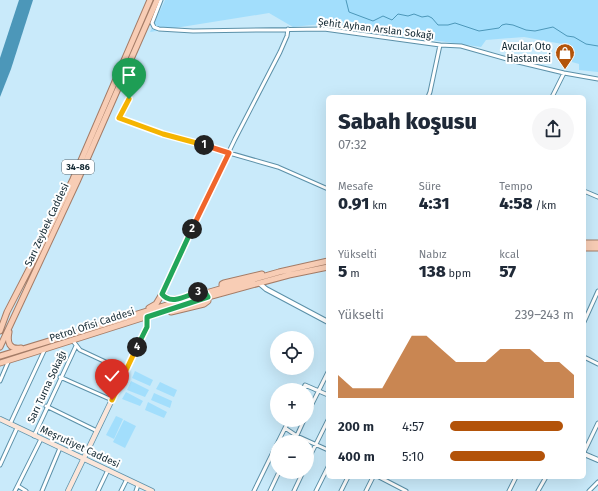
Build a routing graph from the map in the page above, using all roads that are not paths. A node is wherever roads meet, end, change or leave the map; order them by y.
1 (150, 0) edge
2 (157, 0) edge
3 (161, 0) edge
4 (288, 29) junction
5 (440, 45) junction
6 (564, 73) junction
7 (598, 79) edge
8 (429, 95) edge
9 (553, 95) edge
10 (129, 99) dead end
11 (229, 153) junction
12 (326, 188) edge
13 (586, 193) edge
14 (598, 197) edge
15 (586, 243) edge
16 (598, 243) edge
17 (586, 248) edge
18 (598, 248) edge
19 (326, 261) edge
20 (326, 267) edge
21 (259, 283) junction
22 (222, 291) junction
23 (598, 291) edge
24 (162, 294) junction
25 (207, 295) junction
26 (147, 317) junction
27 (126, 318) junction
28 (586, 318) edge
29 (12, 321) junction
30 (326, 321) edge
31 (0, 330) edge
32 (74, 343) junction
33 (42, 344) junction
34 (0, 347) edge
35 (45, 349) junction
36 (0, 356) edge
37 (586, 358) edge
38 (9, 360) junction
39 (0, 362) edge
40 (598, 364) edge
41 (125, 371) junction
42 (326, 376) edge
43 (60, 377) junction
44 (0, 381) edge
45 (314, 389) edge
46 (318, 391) junction
47 (326, 394) edge
48 (314, 399) edge
49 (112, 400) junction
50 (46, 406) junction
51 (0, 419) edge
52 (598, 423) edge
53 (10, 424) junction
54 (326, 424) edge
55 (17, 428) junction
56 (285, 428) joint
57 (97, 431) junction
58 (282, 435) edge
59 (296, 435) edge
60 (34, 436) junction
61 (41, 439) junction
62 (316, 444) junction
63 (60, 448) junction
64 (314, 448) edge
65 (326, 449) edge
66 (586, 449) edge
67 (586, 454) edge
68 (83, 459) junction
69 (270, 459) edge
70 (598, 460) edge
71 (0, 465) edge
72 (108, 470) junction
73 (326, 471) edge
74 (127, 479) junction
75 (276, 479) edge
76 (300, 479) edge
77 (347, 479) edge
78 (372, 479) edge
79 (383, 479) edge
80 (515, 479) edge
81 (545, 479) edge
82 (598, 482) edge
83 (138, 485) junction
84 (18, 486) junction
85 (16, 491) edge
86 (26, 491) edge
87 (42, 491) edge
88 (68, 491) edge
89 (98, 491) edge
90 (121, 491) edge
91 (136, 491) edge
92 (152, 491) edge
93 (254, 491) edge
94 (270, 491) edge
95 (294, 491) edge
96 (316, 491) edge
97 (341, 491) edge
98 (366, 491) edge
99 (406, 491) edge
100 (509, 491) edge
101 (538, 491) edge
102 (589, 491) edge

1 - 31 main road, Sarı Zeybek Caddesi / 34-86
2 - 29 main road, Sarı Zeybek Caddesi / 34-86
3 - 4 street, Şehit Ayhan Arslan Sokağı
4 - 5 street, Şehit Ayhan Arslan Sokağı
4 - 11 street
5 - 6 street, Şehit Ayhan Arslan Sokağı
5 - 8 street
6 - 7 street, Şehit Ayhan Arslan Sokağı
6 - 9 street
10 - 11 street
11 - 12 street
11 - 24 street
13 - 14 street
15 - 16 main road
17 - 18 main road
19 - 22 main road
20 - 21 main road, Petrol Ofisi Caddesi
21 - 22 main road, Petrol Ofisi Caddesi
21 - 30 street
22 - 25 main road, Petrol Ofisi Caddesi
23 - 28 street
24 - 25 main road
24 - 27 main road
25 - 26 main road, Petrol Ofisi Caddesi
25 - 27 main road, Petrol Ofisi Caddesi
26 - 32 main road, Petrol Ofisi Caddesi
26 - 41 main road
27 - 33 main road, Petrol Ofisi Caddesi
29 - 33 main road
29 - 34 main road, Sarı Zeybek Caddesi / 34-86
32 - 35 main road, Petrol Ofisi Caddesi
32 - 41 street
32 - 43 street, Sarı Turna Sokağı
33 - 36 main road, Petrol Ofisi Caddesi
35 - 38 main road, Petrol Ofisi Caddesi
35 - 53 street
37 - 40 street
38 - 39 main road, Petrol Ofisi Caddesi
38 - 44 street
41 - 49 main road
42 - 46 street
43 - 49 street
43 - 50 street, Sarı Turna Sokağı
45 - 46 street
46 - 47 street
46 - 48 street
49 - 57 main road
50 - 57 street
50 - 60 street, Sarı Turna Sokağı
51 - 53 main road, Meşrutiyet Caddesi
52 - 66 street
53 - 55 main road, Meşrutiyet Caddesi
54 - 62 street
55 - 60 main road, Meşrutiyet Caddesi
55 - 71 street
56 - 58 street
56 - 59 street
57 - 68 main road
60 - 61 main road, Meşrutiyet Caddesi
61 - 63 main road, Meşrutiyet Caddesi
61 - 84 street
62 - 64 street
62 - 65 street
63 - 68 main road, Meşrutiyet Caddesi
63 - 87 street
67 - 70 street
68 - 72 main road, Meşrutiyet Caddesi
68 - 88 main road
69 - 93 street
72 - 74 main road, Meşrutiyet Caddesi
72 - 89 street
73 - 96 street
74 - 83 main road, Meşrutiyet Caddesi
74 - 90 street
75 - 94 street
76 - 95 street
77 - 97 street
78 - 98 street
79 - 99 street
80 - 100 street
81 - 101 street
82 - 102 street
83 - 91 street
83 - 92 main road, Meşrutiyet Caddesi
84 - 85 street
84 - 86 street

